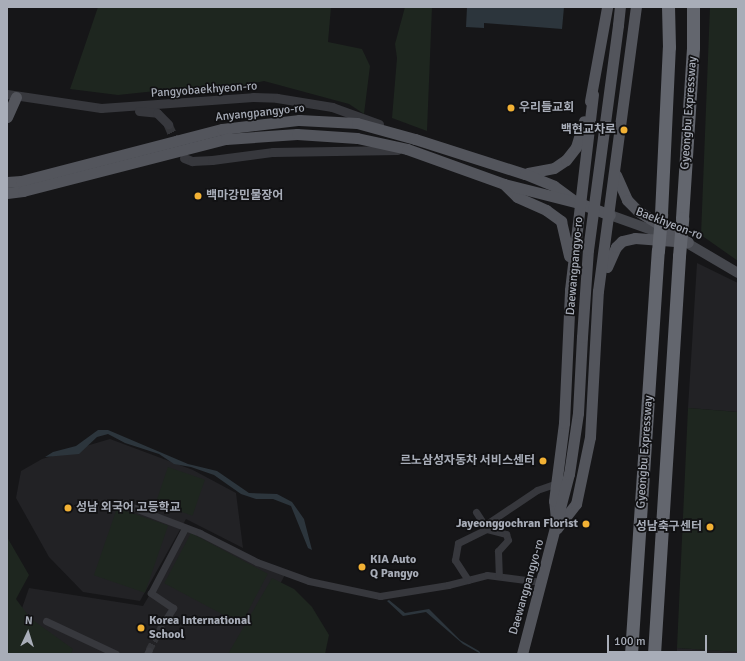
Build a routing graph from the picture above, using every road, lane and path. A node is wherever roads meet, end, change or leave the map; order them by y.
1 (607, 7) edge
2 (620, 7) edge
3 (636, 7) edge
4 (668, 7) edge
5 (693, 7) edge
6 (593, 94) junction
7 (12, 95) edge
8 (175, 103) junction
9 (124, 108) junction
10 (7, 116) edge
11 (396, 136) junction
12 (407, 149) junction
13 (184, 158) dead end
14 (615, 172) junction
15 (525, 174) junction
16 (7, 182) edge
17 (504, 184) junction
18 (7, 193) edge
19 (579, 203) junction
20 (610, 215) junction
21 (688, 242) junction
22 (738, 273) edge
23 (570, 290) junction
24 (598, 290) junction
25 (556, 483) junction
26 (119, 502) dead end
27 (476, 512) dead end
28 (486, 527) junction
29 (185, 528) junction
30 (557, 528) junction
31 (499, 576) junction
32 (468, 580) junction
33 (542, 582) junction
34 (46, 621) dead end
35 (164, 622) tunnel mouth
36 (116, 654) edge
37 (522, 654) edge
38 (631, 654) edge
39 (654, 654) edge

1 - 6 main road
2 - 30 main road, Daewangpangyo-ro, bridge
3 - 14 main road, Daewangpangyo-ro
4 - 38 highway, Gyeongbu Expressway, bridge
5 - 39 highway, Gyeongbu Expressway, bridge
6 - 15 main road
6 - 19 main road, Daewangpangyo-ro
7 - 9 street, Pangyobaekhyeon-ro
7 - 10 main road
8 - 9 street, Pangyobaekhyeon-ro
8 - 9 street
8 - 11 street, Pangyobaekhyeon-ro
11 - 15 main road, Anyangpangyo-ro
11 - 16 main road, Anyangpangyo-ro
12 - 13 street
12 - 17 main road, Anyangpangyo-ro
12 - 18 main road, Anyangpangyo-ro
14 - 20 main road, Daewangpangyo-ro
14 - 21 main road
15 - 19 main road, Anyangpangyo-ro
17 - 19 main road, Anyangpangyo-ro
17 - 23 main road
19 - 20 main road, Anyangpangyo-ro
19 - 23 main road, Daewangpangyo-ro
20 - 21 main road, Baekhyeon-ro
20 - 24 main road, Daewangpangyo-ro
21 - 22 main road, Baekhyeon-ro
21 - 24 main road
23 - 25 main road, Daewangpangyo-ro
24 - 30 main road, Daewangpangyo-ro
25 - 28 street
25 - 30 main road, Daewangpangyo-ro
26 - 29 street
27 - 28 street
28 - 31 street
28 - 32 street
29 - 32 street
29 - 35 street
30 - 33 main road, Daewangpangyo-ro
31 - 32 street
31 - 33 street
33 - 37 main road, Daewangpangyo-ro
34 - 36 street

